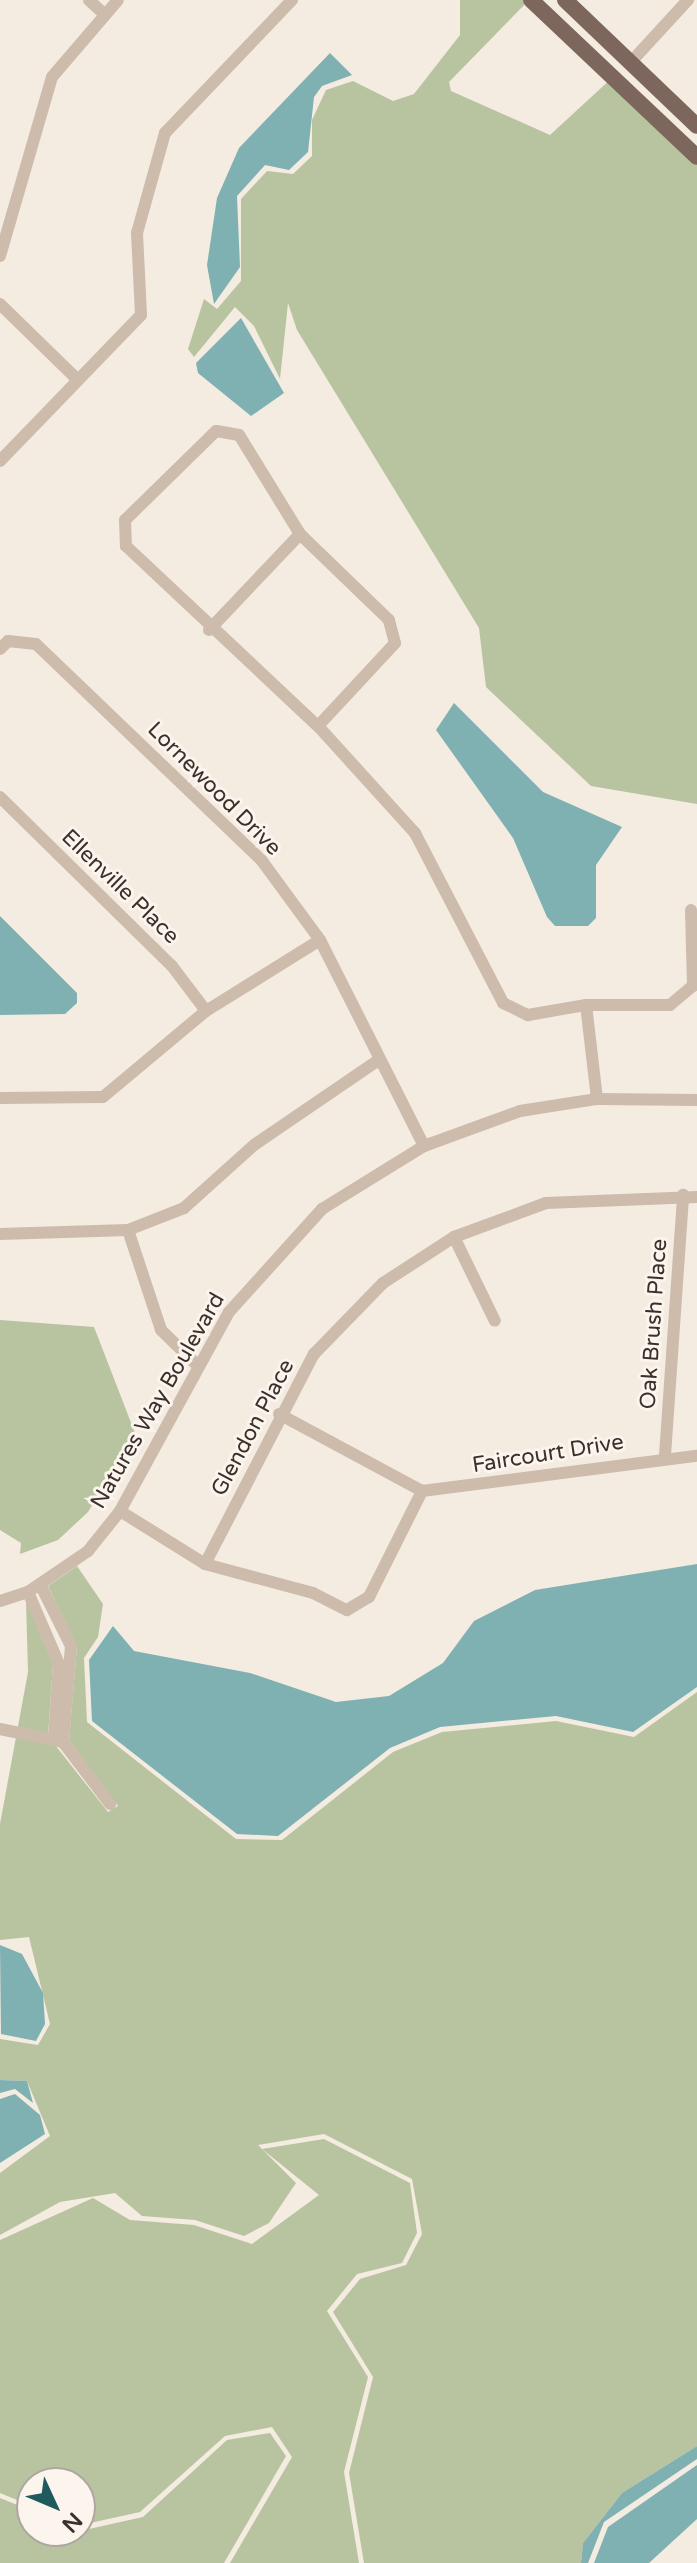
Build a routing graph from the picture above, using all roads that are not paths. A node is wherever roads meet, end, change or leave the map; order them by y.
1 (89, 0) edge
2 (118, 0) edge
3 (292, 0) edge
4 (531, 0) edge
5 (565, 0) edge
6 (688, 0) edge
7 (104, 14) junction
8 (630, 63) junction
9 (697, 126) edge
10 (697, 157) edge
11 (0, 256) edge
12 (0, 304) edge
13 (78, 380) junction
14 (0, 461) edge
15 (300, 534) junction
16 (209, 630) junction
17 (0, 649) edge
18 (318, 726) junction
19 (0, 797) edge
20 (691, 910) dead end
21 (320, 940) junction
22 (586, 1005) junction
23 (206, 1011) junction
24 (377, 1061) junction
25 (0, 1098) edge
26 (597, 1099) junction
27 (697, 1100) edge
28 (424, 1146) junction
29 (683, 1195) junction
30 (697, 1197) edge
31 (128, 1230) junction
32 (0, 1234) edge
33 (454, 1237) junction
34 (495, 1321) dead end
35 (197, 1365) junction
36 (279, 1414) junction
37 (665, 1455) junction
38 (697, 1456) edge
39 (422, 1491) junction
40 (120, 1511) junction
41 (205, 1564) junction
42 (40, 1584) junction
43 (28, 1592) junction
44 (0, 1601) edge
45 (59, 1617) junction
46 (44, 1625) junction
47 (0, 1729) edge
48 (58, 1740) junction
49 (110, 1804) dead end

1 - 7 street
2 - 7 street
3 - 13 street
4 - 10 main road
5 - 8 main road
6 - 8 street
7 - 11 street
8 - 9 main road
12 - 13 street
13 - 14 street
15 - 16 street
15 - 16 street
15 - 18 street
16 - 18 street
17 - 21 street, Lornewood Drive
18 - 22 street
19 - 23 street, Ellenville Place
20 - 22 street
21 - 23 street
21 - 24 street, Lornewood Drive
22 - 26 street
23 - 25 street
24 - 28 street, Lornewood Drive
24 - 31 street
26 - 27 street, Natures Way Boulevard
26 - 28 street, Natures Way Boulevard
28 - 35 street, Natures Way Boulevard
29 - 30 street, Glendon Place
29 - 33 street, Glendon Place
29 - 37 street, Oak Brush Place
31 - 32 street
31 - 35 street
33 - 34 street
33 - 36 street, Glendon Place
35 - 40 street, Natures Way Boulevard
36 - 39 street
36 - 41 street, Glendon Place
37 - 38 street, Faircourt Drive
37 - 39 street, Faircourt Drive
39 - 41 street
40 - 41 street
40 - 42 street, Natures Way Boulevard
42 - 43 street, Natures Way Boulevard
42 - 45 street
43 - 44 street, Natures Way Boulevard
43 - 46 street
45 - 46 street
45 - 48 street
46 - 48 street
47 - 48 street
48 - 49 street

